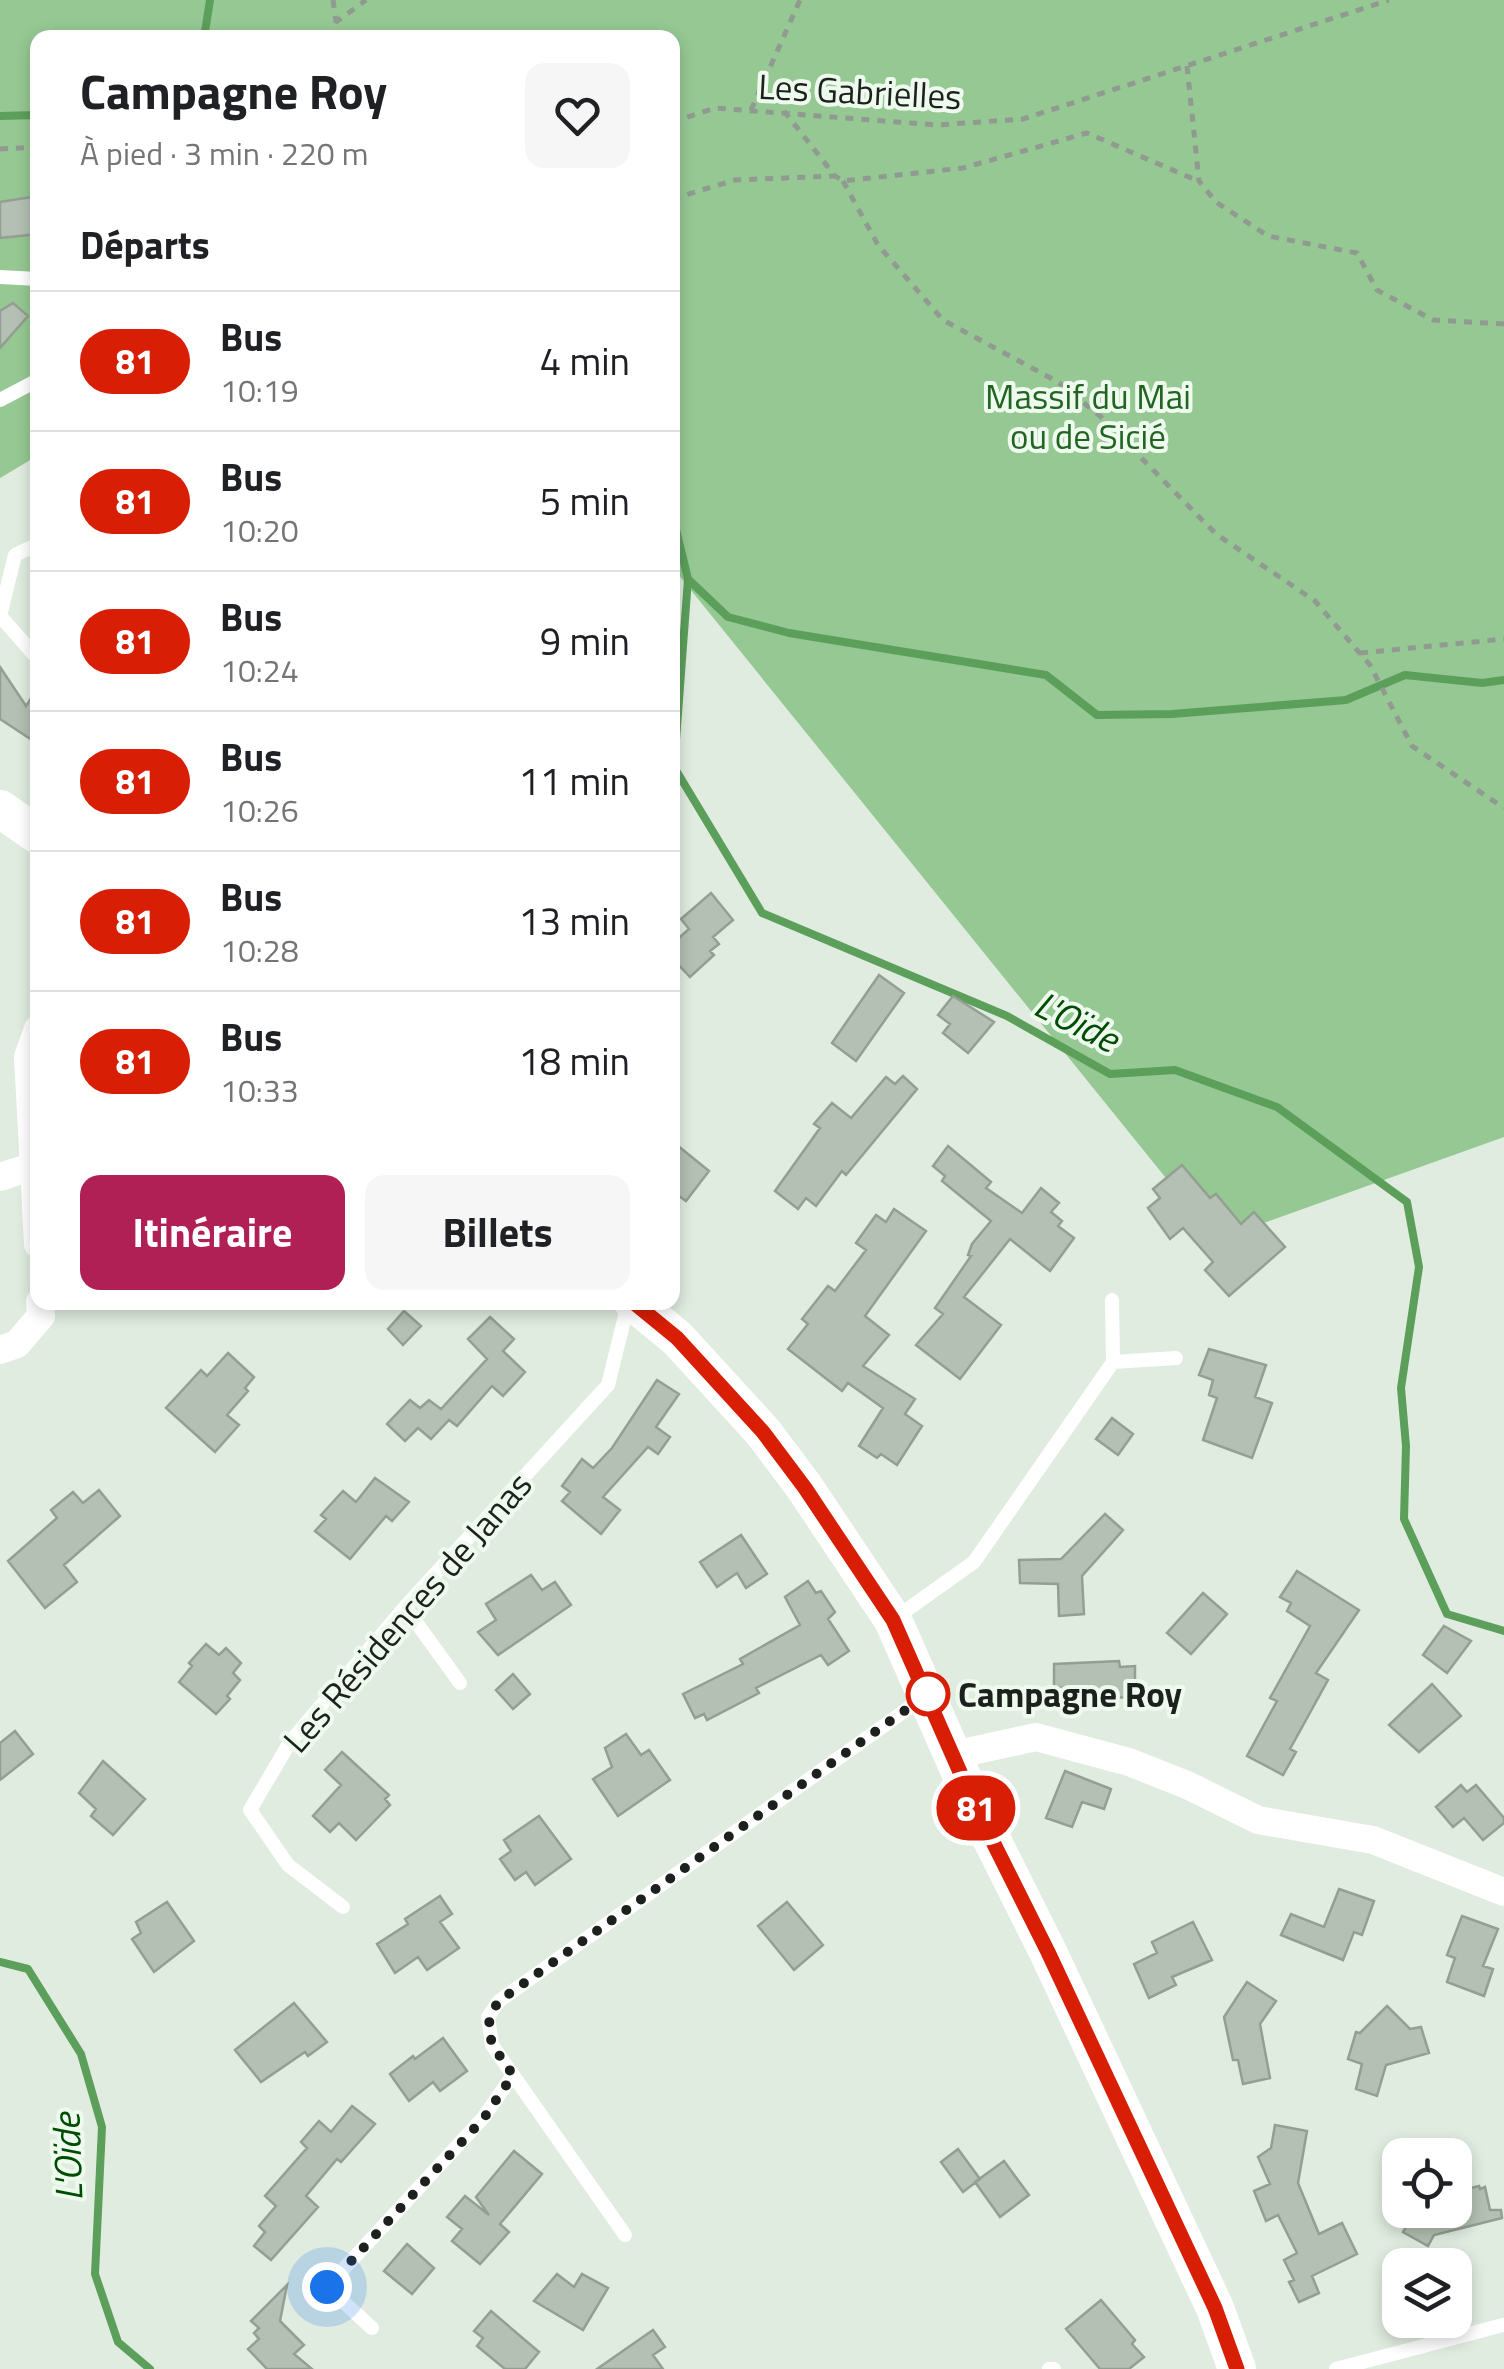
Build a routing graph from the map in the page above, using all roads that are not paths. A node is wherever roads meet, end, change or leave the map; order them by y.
1 (0, 277) edge
2 (30, 279) edge
3 (30, 384) edge
4 (0, 400) edge
5 (30, 547) edge
6 (30, 649) edge
7 (0, 809) edge
8 (30, 830) edge
9 (30, 1052) edge
10 (30, 1094) edge
11 (30, 1167) edge
12 (0, 1176) edge
13 (1112, 1300) dead end
14 (41, 1310) edge
15 (629, 1310) edge
16 (643, 1310) edge
17 (0, 1350) edge
18 (1176, 1358) dead end
19 (1112, 1362) junction
20 (405, 1607) junction
21 (893, 1620) junction
22 (460, 1683) dead end
23 (928, 1694) junction
24 (954, 1755) junction
25 (1504, 1892) edge
26 (343, 1907) dead end
27 (513, 2075) junction
28 (625, 2235) dead end
29 (1503, 2325) edge
30 (372, 2328) dead end
31 (1236, 2369) edge
32 (1336, 2369) edge

1 - 2 lane
3 - 4 lane
5 - 6 lane
7 - 8 street
9 - 10 street
11 - 12 street
13 - 19 lane
14 - 17 street
15 - 20 lane, Les Résidences de Janas
16 - 21 street
18 - 19 lane
19 - 21 lane
20 - 22 lane
20 - 26 lane, Les Résidences de Janas
21 - 23 street
23 - 24 street
23 - 27 lane
24 - 25 street
24 - 31 street
27 - 28 lane
27 - 30 lane
29 - 32 lane

